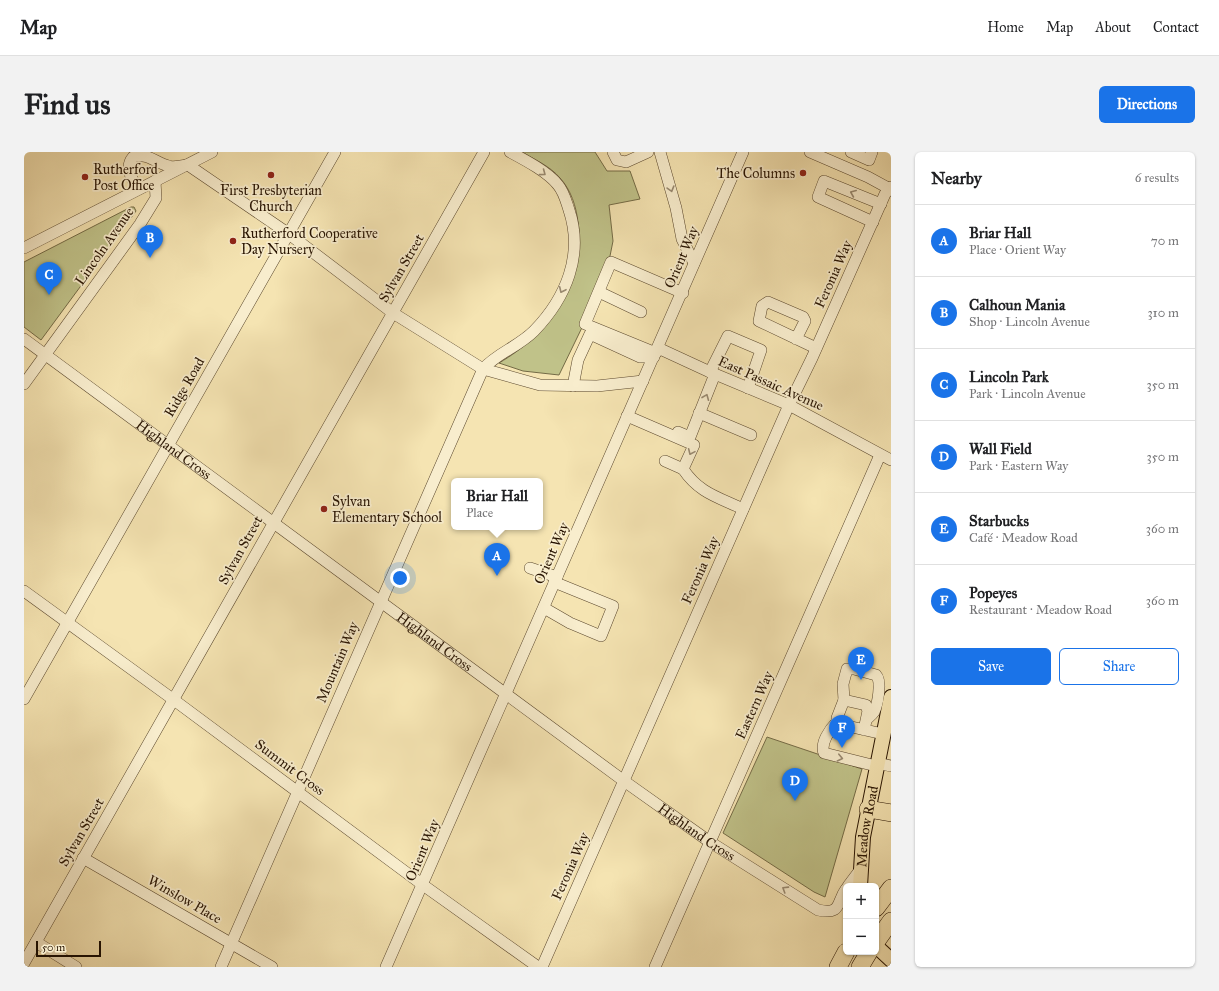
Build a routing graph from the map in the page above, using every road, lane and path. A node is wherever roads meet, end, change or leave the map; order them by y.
1 (212, 152) edge
2 (335, 152) edge
3 (484, 152) edge
4 (510, 152) edge
5 (613, 152) edge
6 (648, 152) edge
7 (660, 152) edge
8 (744, 152) edge
9 (810, 152) edge
10 (851, 152) edge
11 (872, 152) edge
12 (152, 154) edge
13 (128, 155) edge
14 (188, 165) junction
15 (155, 181) junction
16 (890, 188) edge
17 (138, 189) junction
18 (881, 204) junction
19 (873, 222) junction
20 (289, 234) junction
21 (24, 248) edge
22 (694, 263) junction
23 (599, 292) junction
24 (683, 293) junction
25 (641, 312) dead end
26 (393, 313) junction
27 (24, 339) edge
28 (796, 339) dead end
29 (816, 348) junction
30 (656, 353) junction
31 (45, 354) junction
32 (483, 369) junction
33 (712, 373) junction
34 (643, 381) junction
35 (24, 384) edge
36 (573, 386) junction
37 (748, 388) junction
38 (789, 404) junction
39 (629, 413) junction
40 (700, 413) junction
41 (752, 435) dead end
42 (168, 445) junction
43 (880, 455) junction
44 (891, 460) edge
45 (665, 462) dead end
46 (683, 469) junction
47 (743, 509) junction
48 (273, 523) junction
49 (530, 568) dead end
50 (556, 580) junction
51 (24, 591) edge
52 (380, 601) junction
53 (544, 608) junction
54 (67, 623) junction
55 (506, 694) junction
56 (24, 699) edge
57 (174, 700) junction
58 (844, 700) junction
59 (890, 703) edge
60 (837, 722) junction
61 (865, 724) junction
62 (883, 734) junction
63 (877, 764) junction
64 (891, 766) edge
65 (624, 782) junction
66 (298, 791) junction
67 (868, 809) junction
68 (891, 813) edge
69 (710, 842) junction
70 (83, 858) junction
71 (860, 870) junction
72 (850, 883) edge
73 (860, 883) edge
74 (423, 885) junction
75 (891, 888) edge
76 (843, 895) edge
77 (879, 904) edge
78 (891, 922) edge
79 (891, 933) edge
80 (879, 940) edge
81 (36, 942) junction
82 (231, 942) junction
83 (879, 942) edge
84 (879, 947) edge
85 (844, 955) edge
86 (867, 955) edge
87 (891, 960) edge
88 (24, 964) edge
89 (76, 967) edge
90 (221, 967) edge
91 (272, 967) edge
92 (386, 967) edge
93 (538, 967) edge
94 (542, 967) edge
95 (656, 967) edge
96 (838, 967) edge
97 (860, 967) edge

1 - 14 street
2 - 20 street, Ridge Road
3 - 26 street, Sylvan Street
4 -> 32 street
5 - 6 street
7 -> 22 street
8 - 22 street, Orient Way
9 - 16 street
10 - 11 street
12 - 13 street
12 - 14 street
13 - 17 street
14 - 15 street
14 - 20 street
15 - 17 street
15 - 31 street, Lincoln Avenue
16 - 18 street, Feronia Way
17 - 21 street
18 - 19 street, Feronia Way
18 -> 19 street
19 - 29 street, Feronia Way
20 - 26 street
20 - 42 street, Ridge Road
22 - 24 street, Orient Way
23 - 24 street
23 - 25 street
23 - 30 street, East Passaic Avenue
24 - 30 street, Orient Way
26 - 32 street
26 - 48 street, Sylvan Street
27 - 31 street, Highland Cross
28 - 29 street
29 - 38 street, Feronia Way
30 - 33 street, East Passaic Avenue
30 - 34 street, Orient Way
30 - 36 street
31 - 35 street, Lincoln Avenue
31 - 42 street, Highland Cross
32 - 36 street
32 - 52 street, Mountain Way
33 - 37 street, East Passaic Avenue
33 - 37 street
40 -> 33 street
34 - 36 street
34 - 39 street, Orient Way
37 - 38 street, East Passaic Avenue
38 - 43 street, East Passaic Avenue
38 - 47 street, Feronia Way
39 - 40 street
39 -> 46 street
39 - 50 street, Orient Way
40 - 41 street
42 - 48 street, Highland Cross
42 - 54 street, Ridge Road
43 - 44 street, East Passaic Avenue
43 - 69 street, Eastern Way
45 - 46 street
46 - 47 street
47 - 65 street, Feronia Way
48 - 52 street, Highland Cross
48 - 57 street, Sylvan Street
49 - 50 street
50 - 53 street, Orient Way
50 - 53 street
51 - 54 street, Summit Cross
52 - 55 street, Highland Cross
52 - 66 street, Mountain Way
53 - 55 street, Orient Way
54 - 56 street, Ridge Road
54 - 57 street, Summit Cross
55 - 65 street, Highland Cross
55 - 74 street, Orient Way
57 - 66 street, Summit Cross
57 - 70 street, Sylvan Street
58 - 60 street
58 - 61 street
58 - 61 street
59 - 62 main road, Meadow Road
60 - 61 street
60 -> 63 street
61 - 62 street
62 - 63 main road, Meadow Road
63 - 64 street
63 - 67 main road, Meadow Road
65 - 69 street, Highland Cross
65 - 94 street, Feronia Way
66 - 74 street, Summit Cross
66 - 82 street, Mountain Way
67 - 68 highway
67 - 71 main road, Meadow Road
76 -> 69 street, Highland Cross
69 - 95 street, Eastern Way
70 - 81 street, Sylvan Street
70 - 82 street, Winslow Place
71 - 72 street
71 - 73 main road, Meadow Road
74 - 92 street, Orient Way
74 - 93 street, Summit Cross
75 - 77 highway
78 - 80 highway
79 - 83 highway
81 - 88 street, Sylvan Street
81 - 89 street
82 - 90 street, Mountain Way
82 - 91 street, Winslow Place
84 - 87 main road
85 - 96 highway
86 - 97 highway

